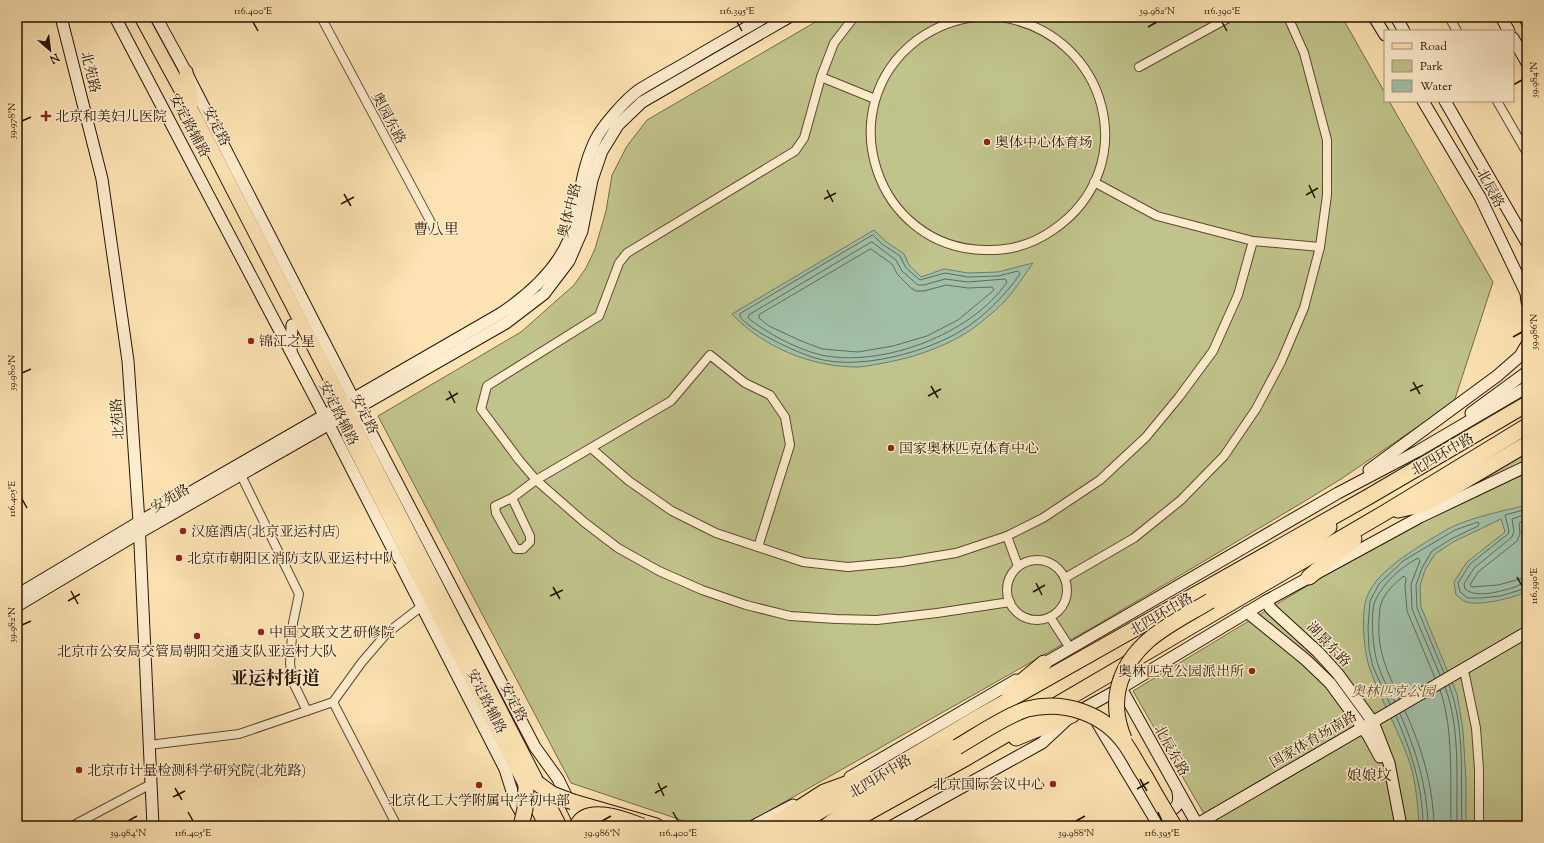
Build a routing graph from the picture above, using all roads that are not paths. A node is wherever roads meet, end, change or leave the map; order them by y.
1 (62, 17) edge
2 (115, 17) edge
3 (131, 17) edge
4 (141, 17) edge
5 (156, 17) edge
6 (321, 17) edge
7 (765, 17) edge
8 (789, 17) edge
9 (854, 17) edge
10 (976, 17) edge
11 (1001, 17) edge
12 (1230, 17) edge
13 (1288, 17) edge
14 (1374, 17) edge
15 (1396, 17) edge
16 (1449, 17) edge
17 (1501, 17) edge
18 (1524, 17) edge
19 (1012, 18) edge
20 (1527, 22) edge
21 (1403, 30) edge
22 (1456, 30) edge
23 (1508, 30) edge
24 (1384, 33) edge
25 (1514, 40) edge
26 (1527, 63) edge
27 (1139, 67) dead end
28 (186, 72) junction
29 (821, 78) junction
30 (876, 99) junction
31 (1424, 102) edge
32 (1446, 102) edge
33 (1498, 102) edge
34 (196, 118) junction
35 (1527, 153) edge
36 (1094, 182) junction
37 (435, 230) dead end
38 (1253, 241) junction
39 (1527, 243) edge
40 (1320, 247) junction
41 (1527, 296) edge
42 (292, 325) junction
43 (1527, 344) edge
44 (291, 352) junction
45 (1527, 372) edge
46 (1527, 387) edge
47 (1527, 404) edge
48 (341, 412) junction
49 (1527, 426) edge
50 (1527, 444) edge
51 (591, 448) junction
52 (1418, 451) junction
53 (1527, 466) edge
54 (241, 475) junction
55 (536, 480) junction
56 (1338, 493) junction
57 (1368, 497) junction
58 (512, 498) junction
59 (1386, 512) junction
60 (139, 528) junction
61 (1007, 536) junction
62 (758, 547) junction
63 (1018, 566) junction
64 (1309, 577) junction
65 (1065, 578) junction
66 (17, 594) edge
67 (1266, 601) junction
68 (1010, 602) junction
69 (17, 606) edge
70 (422, 606) junction
71 (1247, 612) junction
72 (1050, 617) junction
73 (1527, 632) edge
74 (1070, 648) junction
75 (1044, 663) junction
76 (1459, 675) junction
77 (1121, 688) junction
78 (333, 702) junction
79 (1088, 707) junction
80 (306, 710) junction
81 (1072, 715) junction
82 (977, 718) junction
83 (1373, 722) junction
84 (1363, 728) junction
85 (1126, 744) junction
86 (149, 745) junction
87 (962, 753) junction
88 (906, 762) junction
89 (151, 784) junction
90 (532, 785) junction
91 (1178, 791) junction
92 (824, 792) junction
93 (878, 808) junction
94 (1150, 809) junction
95 (1196, 825) edge
96 (72, 826) edge
97 (153, 826) edge
98 (397, 826) edge
99 (521, 826) edge
100 (528, 826) edge
101 (546, 826) edge
102 (560, 826) edge
103 (577, 826) edge
104 (581, 826) edge
105 (642, 826) edge
106 (656, 826) edge
107 (753, 826) edge
108 (771, 826) edge
109 (796, 826) edge
110 (827, 826) edge
111 (844, 826) edge
112 (857, 826) edge
113 (892, 826) edge
114 (1159, 826) edge
115 (1174, 826) edge
116 (1396, 826) edge
117 (1401, 826) edge
118 (1479, 826) edge

1 - 60 street, 北苑路
2 - 44 street, 安定路辅路
3 - 42 main road, 安定路
4 - 34 main road, 安定路
5 - 28 street
6 - 37 street, 奥园东路
7 - 48 street, 奥体中路
8 - 48 street, 奥体中路
9 - 29 street
10 - 30 street
11 - 19 street
12 - 27 street
13 - 40 street
14 - 24 street
15 - 21 street
16 - 22 street
17 - 23 street
18 - 20 street
19 - 36 street
25 - 26 street
28 - 34 main road
28 - 48 street, 安定路辅路
29 - 30 street
29 - 55 street
30 - 36 street
31 - 41 street, 北辰路
32 - 39 street, 北辰路
33 - 35 street
34 - 48 main road, 安定路
36 - 38 street
38 - 40 street
38 - 61 street
40 - 65 street
42 - 44 street, 安定路
42 - 48 main road, 安定路
43 - 56 street
44 - 48 street, 安定路辅路
45 - 52 street
46 - 52 street, 北四环中路
47 - 57 highway, 北四环中路
48 - 54 street, 安苑路
48 - 60 street, 安苑路
48 - 70 street, 安定路辅路
48 - 90 main road, 安定路
48 - 104 street, 安定路辅路
49 - 59 highway, 北四环中路
50 - 59 highway
51 - 55 street
51 - 62 street
51 - 62 street
52 - 56 street, 北四环中路
53 - 64 street
54 - 60 street, 安苑路
54 - 80 street
55 - 58 street
55 - 68 street
56 - 74 street, 北四环中路
57 - 82 highway, 北四环中路
57 - 85 highway, bridge
58 - 58 street
59 - 64 highway
59 - 87 highway, 北四环中路
60 - 66 street, 安苑路
60 - 69 street, 安苑路
60 - 86 street, 北苑路
61 - 62 street
61 - 63 street
63 - 65 street
63 - 68 street
64 - 67 street
65 - 72 street
67 - 71 street
67 - 83 street, 湖景东路
68 - 72 street
70 - 78 street
70 - 100 street, 安定路辅路
71 - 77 street
71 - 84 street, 湖景东路
72 - 74 street
73 - 76 street, 国家体育场南路
74 - 75 street, 北四环中路
75 - 82 highway
75 - 92 street, 北四环中路
76 - 83 street, 国家体育场南路
76 - 118 street
77 - 79 street
77 - 91 street, 北辰东路
78 - 80 street
78 - 98 street
79 - 81 street
79 - 94 street
80 - 86 street
81 - 87 highway
81 - 113 street
82 - 88 highway, 北四环中路
83 - 84 street, 国家体育场南路
83 - 117 street, 湖景东路
84 - 95 street, 国家体育场南路
84 - 116 street, 湖景东路
85 - 87 highway, bridge
85 - 115 highway, bridge
86 - 89 street, 北苑路
87 - 93 highway, 北四环中路
87 - 110 highway
88 - 92 highway
88 - 109 highway, 北四环中路
89 - 96 street
89 - 97 street, 北苑路
90 - 99 highway, bridge
90 - 101 main road, 安定路
90 - 102 main road, 安定路
90 - 106 highway, bridge
91 - 94 street
91 - 95 street, 北辰东路
92 - 107 street, 北四环中路
92 - 108 highway
93 - 111 highway, 北四环中路
93 - 112 highway
94 - 114 street
103 - 105 highway, bridge

